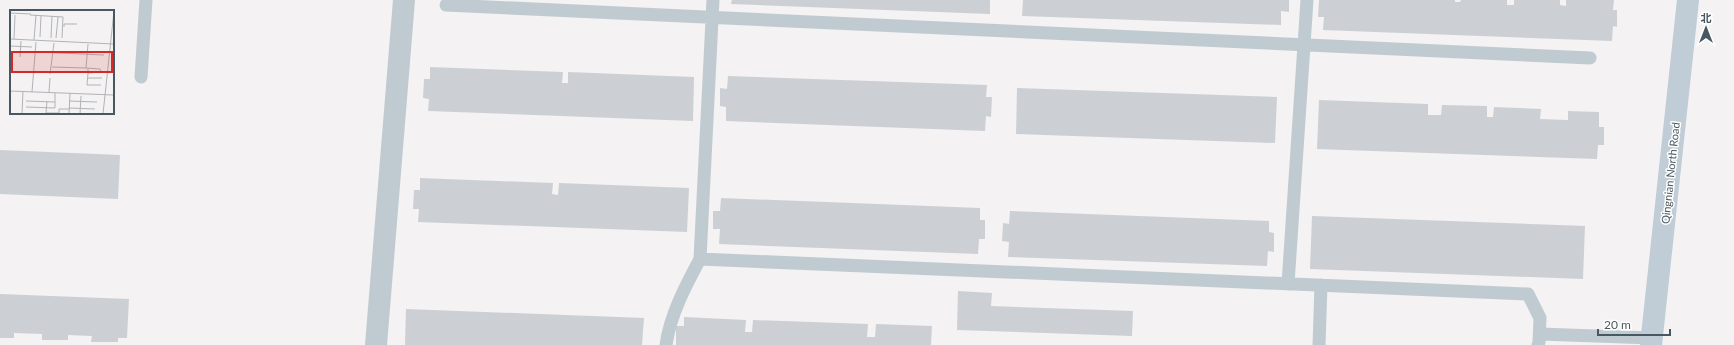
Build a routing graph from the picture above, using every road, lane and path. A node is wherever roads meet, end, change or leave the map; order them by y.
1 (146, 0) edge
2 (404, 0) edge
3 (713, 0) edge
4 (1307, 0) edge
5 (1688, 0) edge
6 (446, 5) dead end
7 (712, 17) junction
8 (1304, 45) junction
9 (1590, 58) dead end
10 (141, 77) dead end
11 (700, 259) junction
12 (1288, 284) junction
13 (1321, 286) junction
14 (1539, 339) edge
15 (1652, 342) edge
16 (376, 345) edge
17 (666, 345) edge
18 (1318, 345) edge

1 - 10 lane
2 - 16 street
3 - 7 lane
4 - 8 lane
5 - 15 street, Qingnian North Road
6 - 7 lane
7 - 8 lane
7 - 11 lane
8 - 9 lane
8 - 12 lane
11 - 12 lane
11 - 17 lane
12 - 13 lane
13 - 14 lane
13 - 18 lane
14 - 15 lane

